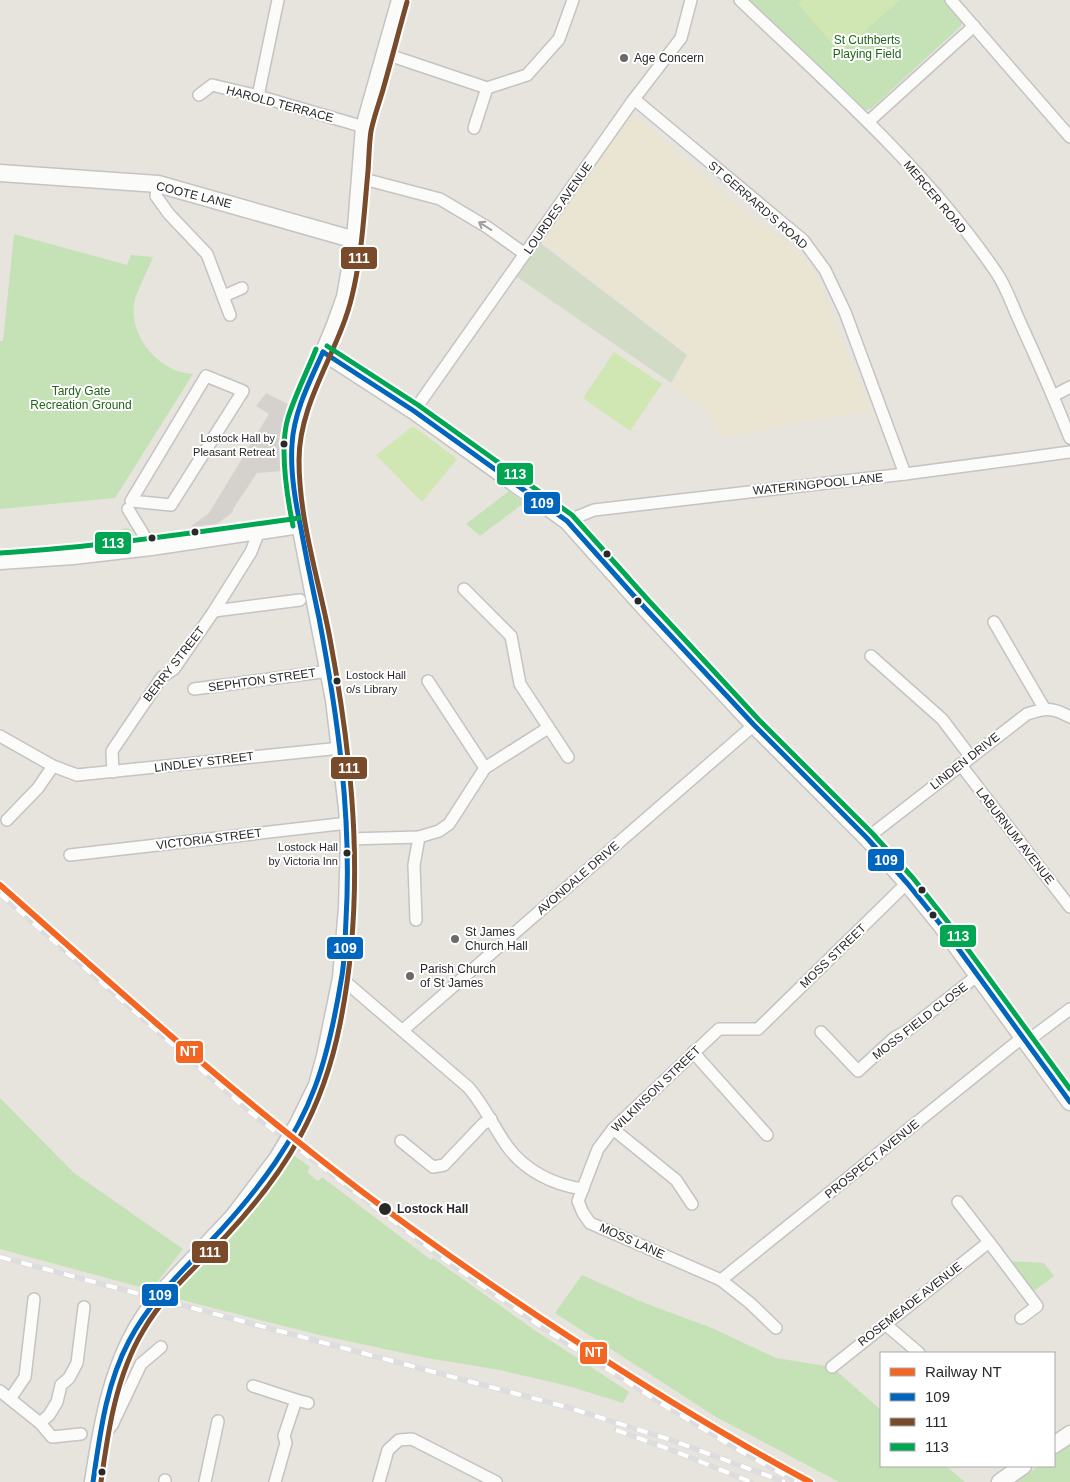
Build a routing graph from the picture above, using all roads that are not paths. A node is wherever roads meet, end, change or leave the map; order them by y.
1 (278, 0) edge
2 (400, 0) edge
3 (573, 0) edge
4 (691, 0) edge
5 (740, 0) edge
6 (951, 0) edge
7 (974, 26) junction
8 (386, 54) junction
9 (487, 88) junction
10 (199, 95) dead end
11 (258, 96) junction
12 (634, 99) junction
13 (868, 122) junction
14 (364, 127) junction
15 (474, 128) dead end
16 (1070, 137) edge
17 (0, 174) edge
18 (360, 178) junction
19 (158, 184) junction
20 (354, 240) junction
21 (525, 254) junction
22 (242, 288) dead end
23 (224, 296) junction
24 (230, 315) dead end
25 (323, 352) junction
26 (206, 376) joint
27 (1070, 387) edge
28 (1053, 396) junction
29 (414, 411) junction
30 (1070, 438) edge
31 (1070, 452) edge
32 (905, 474) junction
33 (128, 508) dead end
34 (567, 521) junction
35 (300, 525) junction
36 (259, 531) junction
37 (151, 547) junction
38 (0, 561) edge
39 (464, 589) dead end
40 (300, 600) dead end
41 (214, 611) junction
42 (994, 622) dead end
43 (871, 656) dead end
44 (329, 671) junction
45 (428, 681) dead end
46 (194, 689) dead end
47 (1044, 708) junction
48 (1070, 717) edge
49 (754, 725) junction
50 (548, 728) junction
51 (0, 736) edge
52 (331, 749) dead end
53 (970, 756) junction
54 (568, 758) dead end
55 (960, 764) junction
56 (53, 766) junction
57 (484, 768) junction
58 (113, 772) junction
59 (7, 820) dead end
60 (348, 831) junction
61 (419, 837) junction
62 (867, 838) junction
63 (70, 855) dead end
64 (907, 883) junction
65 (1070, 907) edge
66 (416, 920) dead end
67 (978, 975) junction
68 (342, 978) junction
69 (1070, 1009) edge
70 (758, 1029) joint
71 (403, 1030) junction
72 (822, 1032) dead end
73 (1024, 1039) junction
74 (693, 1052) junction
75 (1070, 1102) edge
76 (491, 1120) junction
77 (613, 1129) junction
78 (767, 1135) dead end
79 (401, 1141) dead end
80 (583, 1189) junction
81 (958, 1202) dead end
82 (692, 1204) dead end
83 (989, 1242) junction
84 (720, 1280) junction
85 (34, 1299) dead end
86 (84, 1306) dead end
87 (1021, 1318) dead end
88 (885, 1324) junction
89 (776, 1328) dead end
90 (161, 1347) dead end
91 (918, 1352) edge
92 (832, 1367) dead end
93 (253, 1386) dead end
94 (0, 1391) edge
95 (10, 1399) junction
96 (296, 1400) junction
97 (308, 1403) dead end
98 (218, 1421) dead end
99 (40, 1423) junction
100 (81, 1434) dead end
101 (99, 1439) junction
102 (1022, 1467) edge
103 (93, 1482) edge
104 (205, 1482) edge
105 (275, 1482) edge
106 (379, 1482) edge
107 (496, 1482) edge
108 (1000, 1482) edge

1 - 11 street
2 - 8 main road
3 - 9 street
4 - 12 street, LOURDES AVENUE
5 - 13 street, MERCER ROAD
6 - 7 street
7 - 13 street
7 - 16 street
8 - 9 street
8 - 14 main road
9 - 15 street
10 - 11 street, HAROLD TERRACE
11 - 14 street, HAROLD TERRACE
12 - 21 street, LOURDES AVENUE
12 - 32 street, ST GERRARD'S ROAD
13 - 28 street, MERCER ROAD
14 - 18 main road
17 - 19 main road, COOTE LANE
18 - 20 main road
21 -> 18 street
19 - 20 main road, COOTE LANE
19 - 23 street
20 - 25 main road
21 - 29 street, LOURDES AVENUE
22 - 23 street
23 - 24 street
25 - 29 main road
25 - 35 main road
26 - 26 street
27 - 28 street
28 - 30 street, MERCER ROAD
29 - 34 main road
31 - 32 street, WATERINGPOOL LANE
32 - 34 street, WATERINGPOOL LANE
33 - 37 street
34 - 49 main road
35 - 36 main road
35 - 44 main road
36 - 37 main road
36 - 41 street, BERRY STREET
37 - 38 main road
39 - 50 street
40 - 41 street
41 - 58 street, BERRY STREET
42 - 47 street
43 - 53 street
44 - 46 street, SEPHTON STREET
44 - 60 main road
45 - 57 street
47 - 48 street
47 - 53 street, LINDEN DRIVE
49 - 62 main road
49 - 71 street, AVONDALE DRIVE
50 - 54 street
50 - 57 street
51 - 56 street
52 - 58 street, LINDLEY STREET
53 - 55 street, LINDEN DRIVE
55 - 62 street, LINDEN DRIVE
55 - 65 street, LABURNUM AVENUE
56 - 58 street, LINDLEY STREET
56 - 59 street
57 - 61 street, VICTORIA STREET
60 - 61 street, VICTORIA STREET
60 - 63 street, VICTORIA STREET
60 - 68 main road
61 - 66 street
62 - 64 main road
64 - 67 main road
64 - 70 street, MOSS STREET
67 - 72 street, MOSS FIELD CLOSE
67 - 73 main road
68 - 71 street
68 - 101 main road, bridge
69 - 73 street, PROSPECT AVENUE
70 - 74 street, WILKINSON STREET
71 - 76 street
73 - 75 main road
73 - 84 street, PROSPECT AVENUE
74 - 77 street, WILKINSON STREET
74 - 78 street
76 - 79 street
76 - 80 street
77 - 80 street, WILKINSON STREET
77 - 82 street
80 - 84 street, MOSS LANE
81 - 83 street
83 - 87 street
83 - 88 street, ROSEMEADE AVENUE
84 - 89 street, MOSS LANE
85 - 95 street
86 - 99 street
88 - 91 street
88 - 92 street, ROSEMEADE AVENUE
90 - 101 street
93 - 96 street
94 - 95 street
95 - 99 street
96 - 97 street
96 - 105 street
98 - 104 street
99 - 100 street
101 - 103 main road
102 - 108 main road
106 - 107 street

